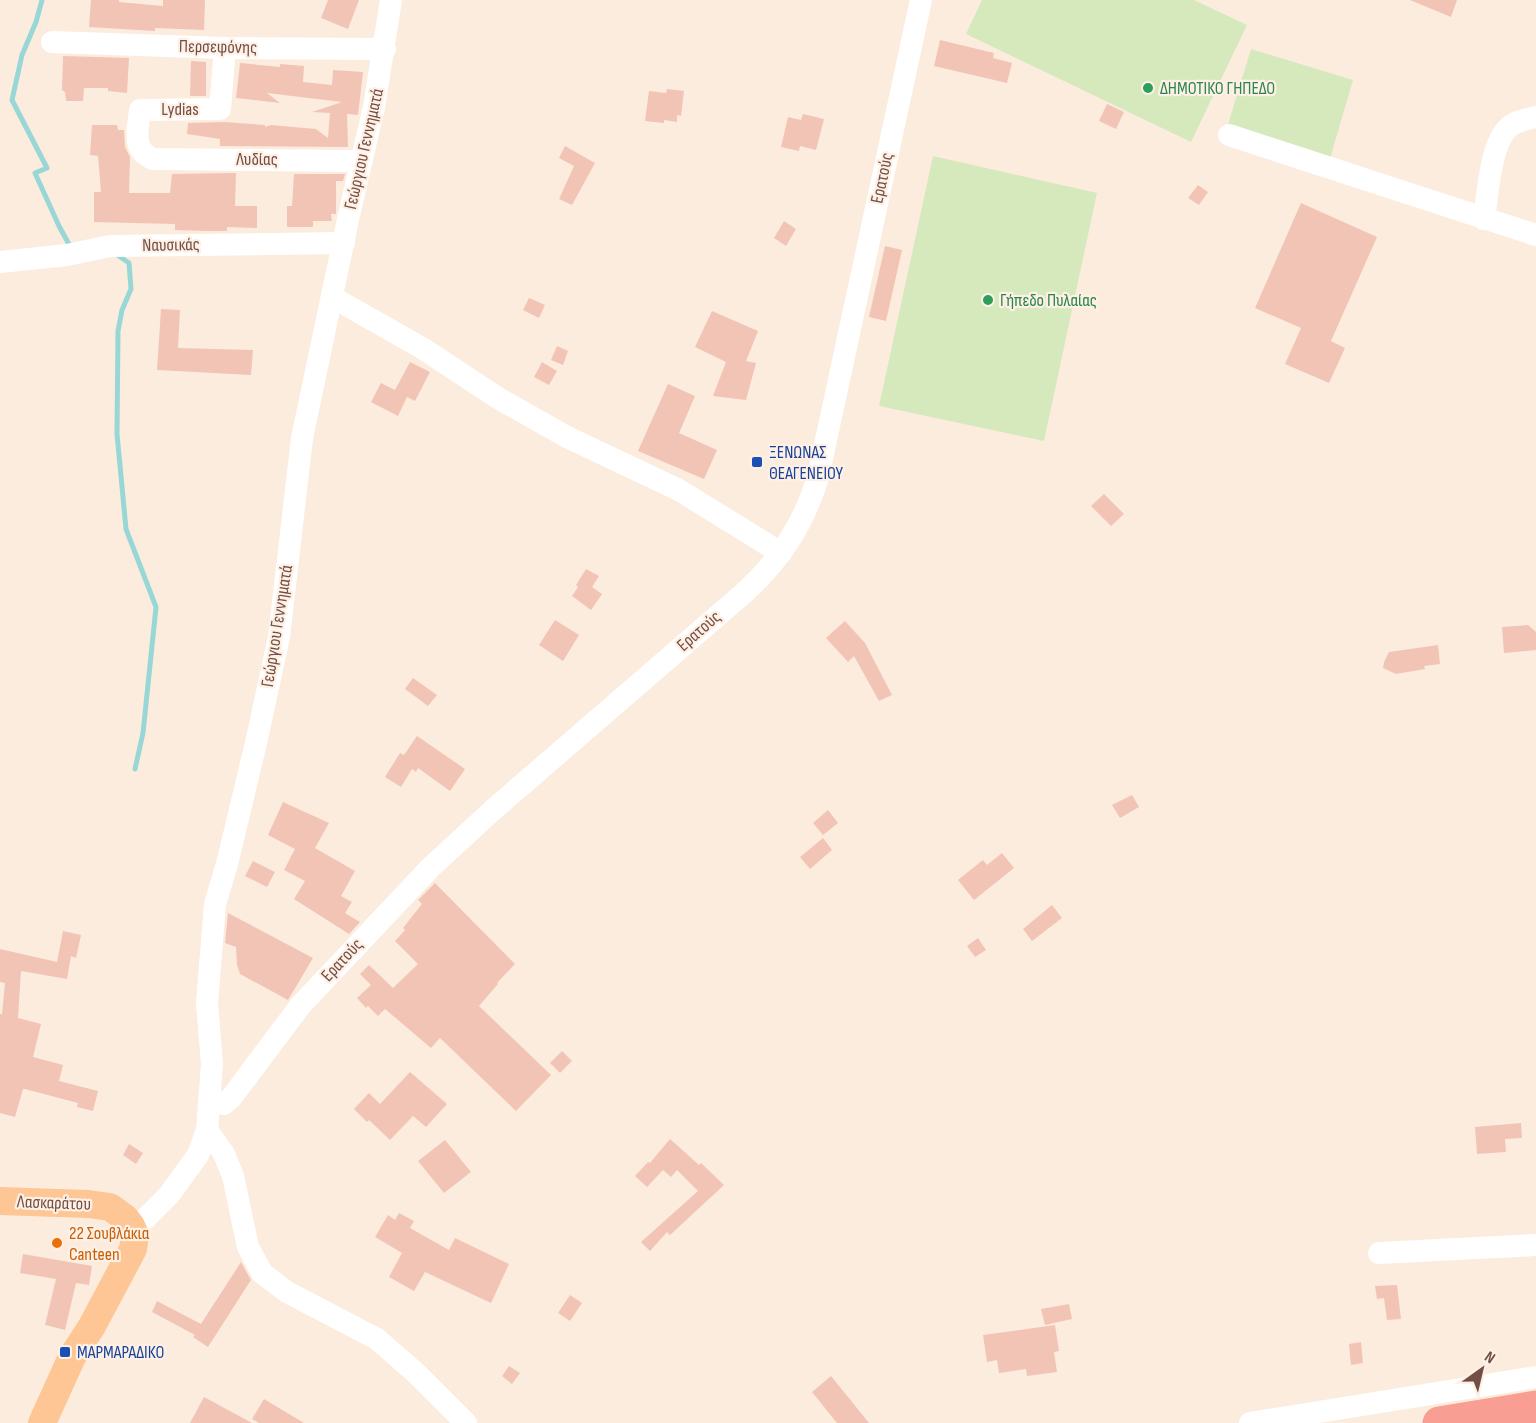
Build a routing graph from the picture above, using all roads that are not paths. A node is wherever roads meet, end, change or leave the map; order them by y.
1 (391, 0) edge
2 (921, 0) edge
3 (52, 42) dead end
4 (225, 48) junction
5 (385, 49) junction
6 (1536, 117) edge
7 (1229, 135) dead end
8 (153, 159) joint
9 (362, 161) junction
10 (1484, 219) junction
11 (1536, 236) edge
12 (344, 243) junction
13 (0, 262) edge
14 (332, 297) junction
15 (781, 553) junction
16 (211, 1098) junction
17 (207, 1130) junction
18 (0, 1201) edge
19 (134, 1230) junction
20 (1536, 1245) edge
21 (1379, 1253) dead end
22 (1536, 1377) edge
23 (1536, 1407) edge
24 (42, 1422) edge
25 (465, 1423) edge
26 (1250, 1423) edge
27 (1439, 1423) edge

1 - 5 street, Γεώργιου Γεννηματά
2 - 15 street, Ερατούς
3 - 4 street, Περσεφόνης
4 - 5 street, Περσεφόνης
4 - 8 street, Lydias
5 - 9 street, Γεώργιου Γεννηματά
6 - 10 street
7 - 10 street
8 - 9 street, Λυδίας
9 - 12 street, Γεώργιου Γεννηματά
10 - 11 street
12 - 13 street, Ναυσικάς
12 - 14 street, Γεώργιου Γεννηματά
14 - 15 street
14 - 16 street, Γεώργιου Γεννηματά
15 - 16 street, Ερατούς
16 - 17 street, Γεώργιου Γεννηματά
17 - 19 street, Γεώργιου Γεννηματά
17 - 25 street
18 - 19 main road, Λασκαράτου
19 - 24 main road
20 - 21 street
22 - 26 street
23 - 27 highway

